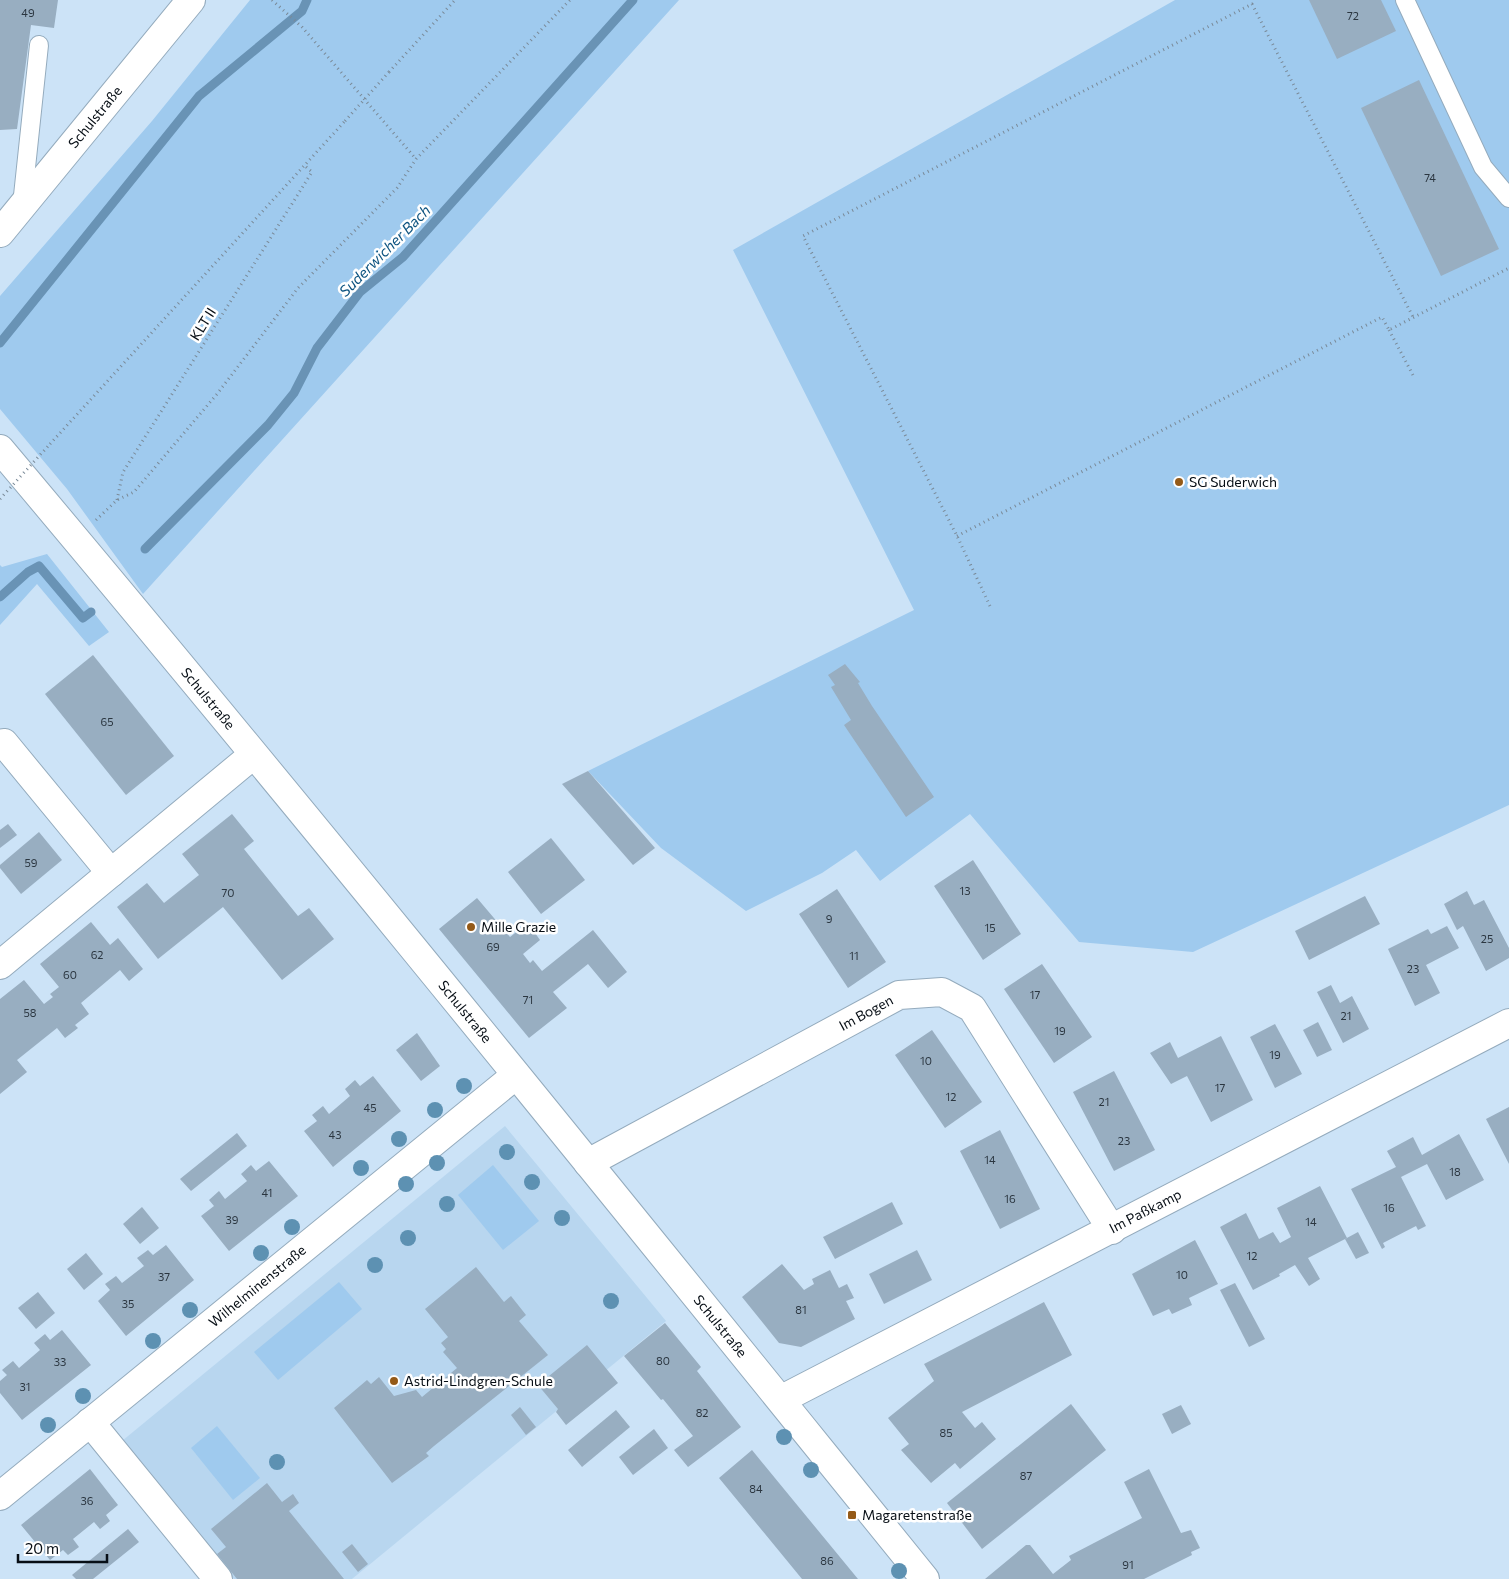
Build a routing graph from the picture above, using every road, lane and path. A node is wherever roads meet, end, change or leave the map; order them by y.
1 (191, 0) edge
2 (272, 0) edge
3 (455, 0) edge
4 (570, 0) edge
5 (1405, 0) edge
6 (1251, 2) edge
7 (39, 45) dead end
8 (416, 159) junction
9 (305, 166) junction
10 (1509, 198) edge
11 (22, 206) junction
12 (0, 233) edge
13 (1509, 268) edge
14 (1413, 317) junction
15 (1388, 330) junction
16 (1414, 377) dead end
17 (0, 450) edge
18 (0, 500) edge
19 (117, 500) junction
20 (957, 536) junction
21 (74, 538) junction
22 (990, 606) dead end
23 (4, 743) dead end
24 (253, 755) junction
25 (111, 873) junction
26 (0, 965) edge
27 (1509, 1023) edge
28 (516, 1075) junction
29 (588, 1163) junction
30 (1112, 1230) junction
31 (782, 1399) junction
32 (90, 1422) junction
33 (0, 1496) edge
34 (218, 1579) edge
35 (925, 1579) edge

1 - 11 street, Schulstraße
2 - 8 path
3 - 9 path, bridge
4 - 8 path
5 - 10 lane
6 - 14 path
6 - 20 path
7 - 11 lane
8 - 19 path
9 - 18 path, bridge
9 - 19 path, KLT II
11 - 12 street, Schulstraße
13 - 14 path
14 - 15 path
15 - 16 path
15 - 20 path
17 - 21 street, Schulstraße
19 - 21 path
20 - 22 path
21 - 24 street, Schulstraße
23 - 25 street
24 - 25 street
24 - 28 street, Schulstraße
25 - 26 street
27 - 30 street, Im Paßkamp
28 - 29 street, Schulstraße
28 - 32 street, Wilhelminenstraße
29 - 30 street, Im Bogen
29 - 31 street, Schulstraße
30 - 31 street, Im Paßkamp
31 - 35 street, Schulstraße
32 - 33 street, Wilhelminenstraße
32 - 34 street

